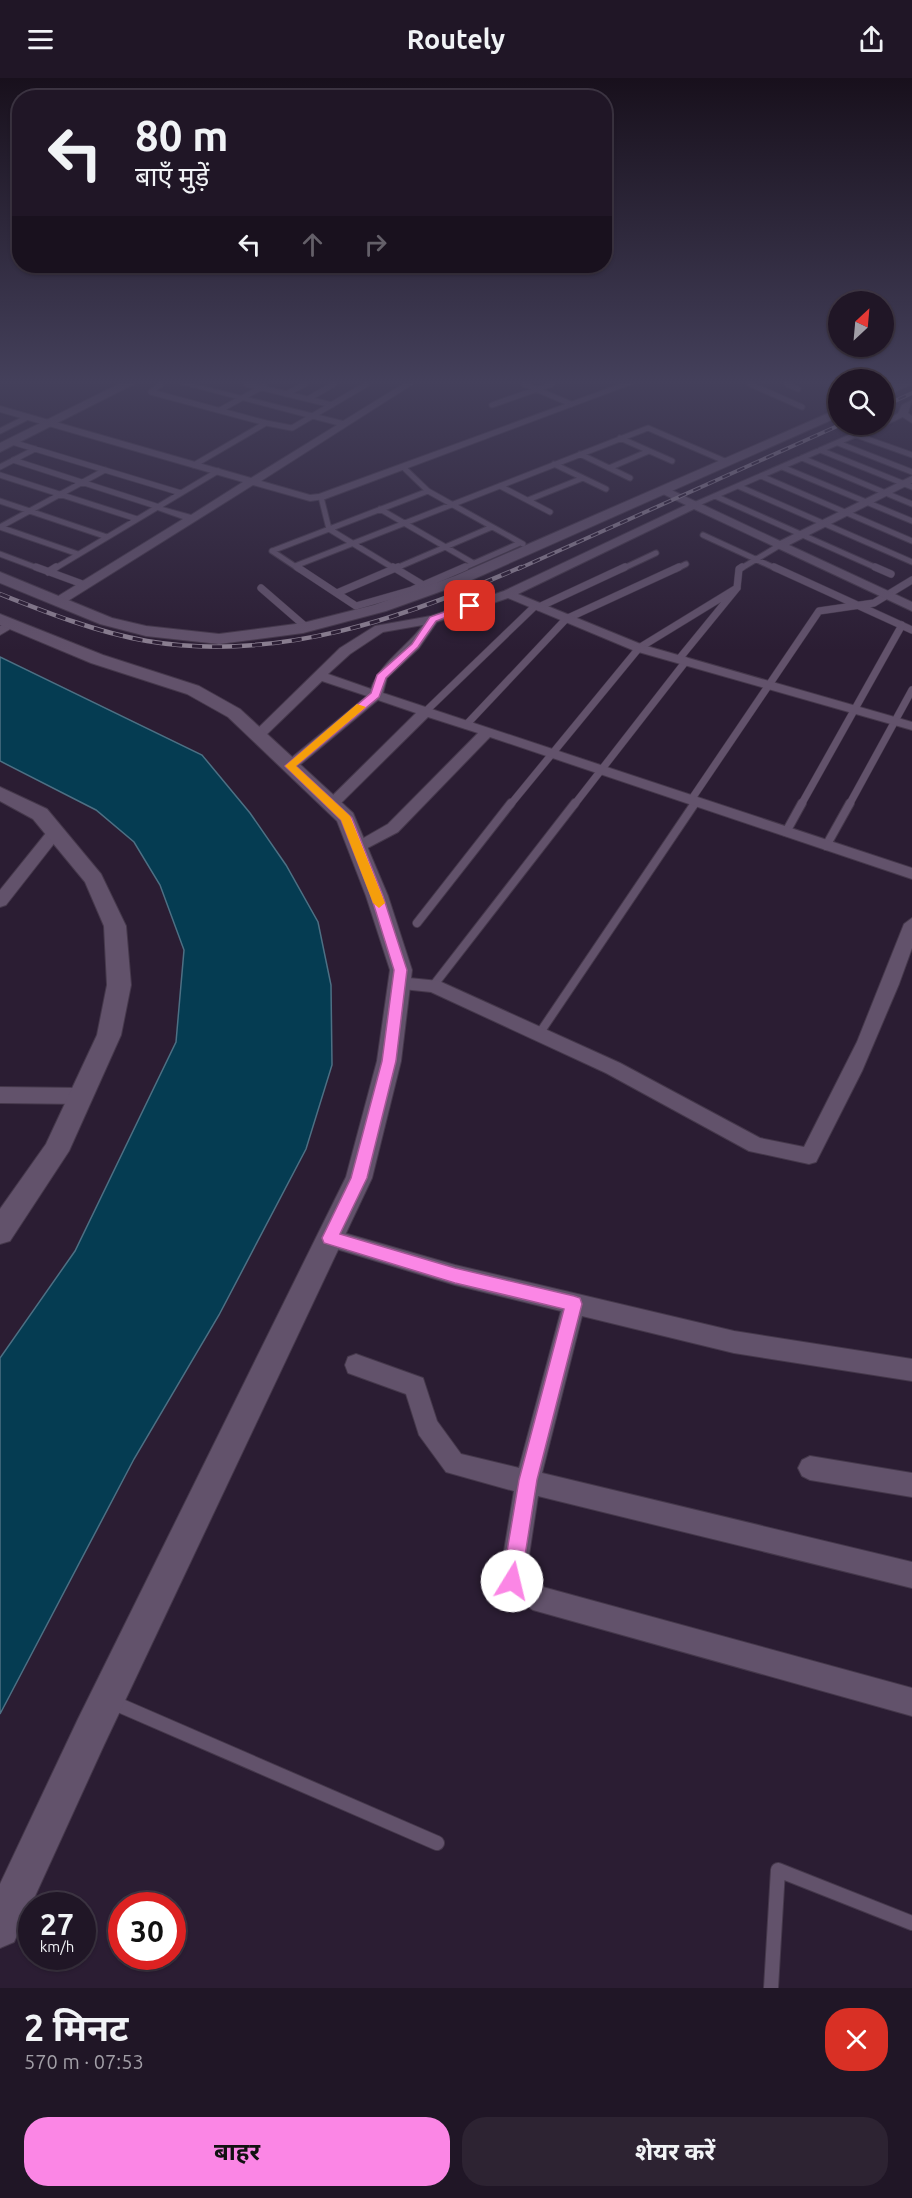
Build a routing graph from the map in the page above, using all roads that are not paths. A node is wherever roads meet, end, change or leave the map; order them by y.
1 (54, 473) edge
2 (99, 473) edge
3 (115, 473) edge
4 (214, 473) edge
5 (225, 473) edge
6 (266, 473) edge
7 (384, 473) edge
8 (410, 473) edge
9 (532, 473) edge
10 (573, 473) edge
11 (620, 473) edge
12 (702, 473) edge
13 (768, 473) edge
14 (797, 473) edge
15 (839, 473) edge
16 (882, 473) edge
17 (0, 475) edge
18 (761, 476) junction
19 (583, 478) junction
20 (630, 478) dead end
21 (253, 481) junction
22 (82, 482) junction
23 (909, 483) edge
24 (500, 486) junction
25 (738, 486) junction
26 (606, 489) dead end
27 (663, 490) junction
28 (428, 491) junction
29 (885, 492) junction
30 (181, 493) junction
31 (60, 495) junction
32 (321, 496) junction
33 (715, 496) junction
34 (528, 500) junction
35 (0, 501) edge
36 (865, 501) junction
37 (452, 504) junction
38 (912, 504) edge
39 (694, 505) junction
40 (159, 507) junction
41 (380, 509) junction
42 (30, 511) junction
43 (550, 512) dead end
44 (844, 512) junction
45 (137, 519) junction
46 (192, 519) junction
47 (912, 521) edge
48 (404, 523) junction
49 (823, 523) junction
50 (0, 527) edge
51 (492, 527) junction
52 (329, 529) junction
53 (801, 534) junction
54 (703, 535) dead end
55 (107, 537) junction
56 (912, 541) edge
57 (353, 543) junction
58 (525, 545) junction
59 (780, 545) junction
60 (446, 547) junction
61 (656, 553) dead end
62 (0, 554) edge
63 (78, 554) junction
64 (753, 558) junction
65 (912, 561) edge
66 (473, 563) junction
67 (686, 564) dead end
68 (295, 566) junction
69 (396, 569) junction
70 (48, 572) junction
71 (891, 574) dead end
72 (0, 577) edge
73 (912, 580) edge
74 (85, 585) junction
75 (423, 585) junction
76 (261, 588) dead end
77 (738, 588) junction
78 (337, 593) junction
79 (508, 594) junction
80 (885, 594) junction
81 (59, 601) junction
82 (856, 606) junction
83 (537, 607) junction
84 (912, 607) edge
85 (433, 619) junction
86 (566, 619) junction
87 (4, 625) edge
88 (902, 625) junction
89 (306, 627) junction
90 (912, 630) edge
91 (639, 648) junction
92 (683, 660) junction
93 (320, 676) junction
94 (770, 685) junction
95 (912, 690) edge
96 (376, 694) junction
97 (854, 709) junction
98 (426, 711) junction
99 (896, 721) junction
100 (466, 725) junction
101 (912, 726) edge
102 (487, 732) junction
103 (257, 736) junction
104 (550, 753) junction
105 (290, 766) junction
106 (601, 770) junction
107 (0, 793) edge
108 (693, 801) junction
109 (331, 805) junction
110 (55, 832) junction
111 (786, 832) junction
112 (826, 846) junction
113 (358, 848) junction
114 (912, 874) edge
115 (0, 901) edge
116 (417, 923) dead end
117 (912, 924) edge
118 (399, 983) junction
119 (433, 986) junction
120 (539, 1034) junction
121 (0, 1095) edge
122 (81, 1096) junction
123 (0, 1232) edge
124 (330, 1238) junction
125 (574, 1304) junction
126 (356, 1365) dead end
127 (912, 1370) edge
128 (810, 1468) dead end
129 (528, 1480) junction
130 (912, 1485) edge
131 (912, 1575) edge
132 (107, 1700) junction
133 (912, 1702) edge
134 (437, 1843) dead end
135 (912, 1923) edge
136 (0, 1928) edge
137 (771, 1988) edge

1 - 22 lane
2 - 22 lane
3 - 30 lane
4 - 30 lane
5 - 21 street
6 - 21 street
7 - 32 street
8 - 28 lane
9 - 24 lane
10 - 19 lane
11 - 20 lane
12 - 27 street
13 - 18 lane
14 - 36 lane
15 - 29 lane
16 - 23 lane
17 - 31 lane
18 - 25 lane
18 - 44 lane
19 - 26 lane
19 - 34 lane
21 - 32 street
21 - 46 street
22 - 31 lane
22 - 40 lane
23 - 29 street
24 - 34 lane
24 - 37 lane
25 - 33 lane
25 - 49 lane
27 - 39 street
27 - 58 street
28 - 37 lane
28 - 41 lane
29 - 36 street
29 - 38 lane
30 - 40 lane
31 - 42 lane
31 - 45 lane
32 - 52 lane
33 - 39 lane
33 - 53 lane
34 - 43 lane
35 - 42 lane
36 - 44 street
36 - 47 lane
37 - 48 lane
37 - 51 lane
39 - 59 street
39 - 79 street
40 - 45 lane
40 - 46 street
41 - 48 lane
41 - 52 lane
42 - 50 lane
42 - 55 lane
44 - 49 street
44 - 56 lane
45 - 55 lane
46 - 74 street
48 - 57 lane
48 - 60 lane
49 - 53 street
49 - 65 lane
50 - 63 lane
51 - 58 lane
51 - 60 lane
52 - 57 lane
52 - 68 lane
53 - 59 street
53 - 71 lane
54 - 64 lane
55 - 63 lane
57 - 68 lane
57 - 69 lane
58 - 66 lane
58 - 89 street
59 - 64 lane
59 - 80 street
60 - 66 lane
60 - 69 lane
61 - 83 lane
62 - 70 lane
63 - 70 lane
64 - 77 lane
64 - 82 lane
66 - 75 lane
67 - 86 lane
68 - 78 lane
69 - 75 lane
69 - 78 lane
70 - 74 lane
72 - 81 street
73 - 80 lane
74 - 81 street
75 - 78 lane
76 - 89 lane
77 - 91 lane
77 - 92 lane
79 - 83 street
79 - 85 street
80 - 82 lane
80 - 84 street
81 - 89 street
82 - 88 lane
82 - 94 lane
83 - 86 street
83 - 98 lane
85 - 93 street
85 - 96 street
86 - 91 street
86 - 100 lane
87 - 103 street
88 - 90 lane
88 - 97 lane
91 - 92 street
91 - 104 lane
92 - 94 street
92 - 106 lane
93 - 96 street
93 - 103 street
94 - 97 street
94 - 108 lane
95 - 99 lane
96 - 98 street
96 - 105 street
97 - 99 street
97 - 111 lane
98 - 100 street
98 - 109 street
99 - 101 street
99 - 112 lane
100 - 102 street
102 - 104 street
102 - 113 street
103 - 105 street
104 - 106 street
104 - 116 lane
105 - 109 street
106 - 108 street
106 - 119 lane
107 - 110 street
108 - 111 street
108 - 120 lane
109 - 113 street
110 - 115 street
110 - 122 street
111 - 112 street
112 - 114 street
113 - 118 street
117 - 120 street
118 - 119 street
118 - 124 street
119 - 120 street
121 - 122 street
122 - 123 street
124 - 125 street
124 - 132 street
125 - 127 street
125 - 129 street
126 - 129 street
128 - 130 street
129 - 131 street
129 - 133 street
132 - 134 lane
132 - 136 street
135 - 137 lane

